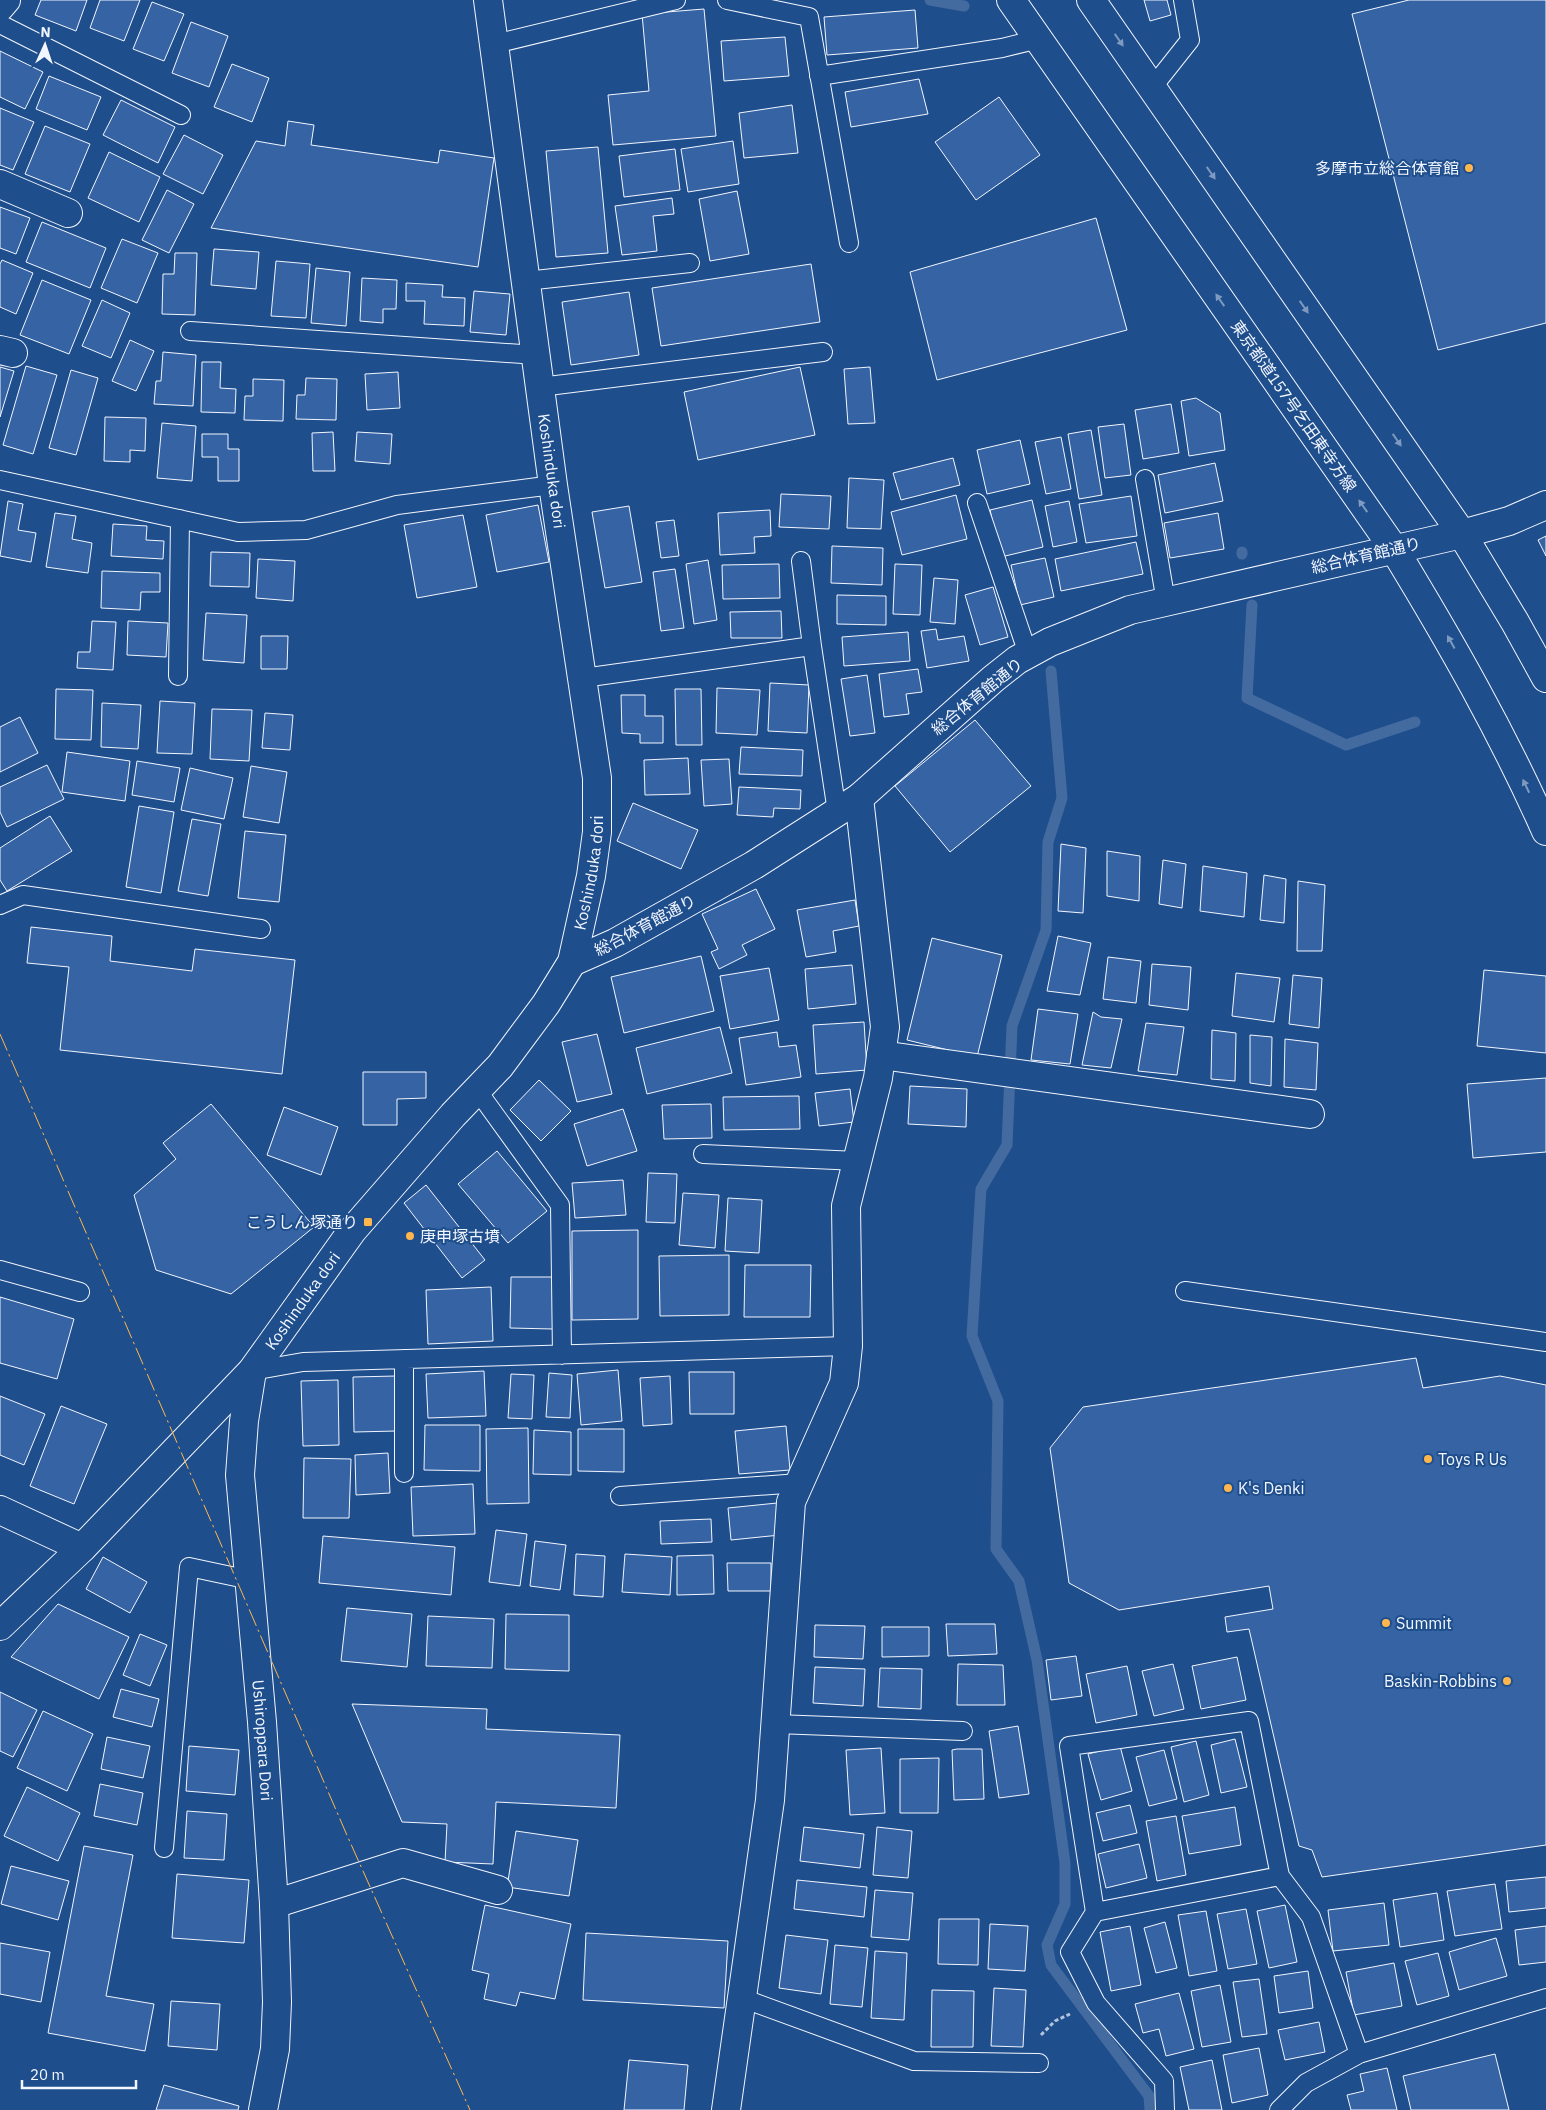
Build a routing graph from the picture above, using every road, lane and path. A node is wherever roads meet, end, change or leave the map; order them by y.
1 (6, 0) edge
2 (488, 0) edge
3 (676, 0) edge
4 (727, 0) edge
5 (1011, 0) edge
6 (1091, 0) edge
7 (1183, 0) edge
8 (0, 7) edge
9 (0, 24) edge
10 (1039, 40) junction
11 (495, 44) junction
12 (819, 76) junction
13 (1152, 88) junction
14 (181, 115) dead end
15 (0, 184) edge
16 (68, 213) dead end
17 (849, 242) dead end
18 (690, 263) dead end
19 (526, 281) junction
20 (190, 331) dead end
21 (824, 352) dead end
22 (536, 355) junction
23 (540, 387) junction
24 (1145, 479) dead end
25 (0, 480) edge
26 (553, 485) junction
27 (977, 503) dead end
28 (1546, 506) edge
29 (180, 519) junction
30 (1462, 534) junction
31 (1394, 549) junction
32 (801, 561) dead end
33 (1166, 602) junction
34 (812, 646) junction
35 (1028, 654) junction
36 (178, 676) dead end
37 (583, 678) junction
38 (1546, 678) edge
39 (848, 805) junction
40 (1546, 831) edge
41 (0, 904) edge
42 (261, 929) dead end
43 (572, 962) junction
44 (881, 1055) junction
45 (478, 1090) junction
46 (1310, 1114) dead end
47 (703, 1154) dead end
48 (858, 1161) junction
49 (0, 1270) edge
50 (1185, 1291) dead end
51 (80, 1292) dead end
52 (1546, 1342) edge
53 (848, 1346) junction
54 (562, 1354) junction
55 (404, 1359) junction
56 (252, 1371) junction
57 (404, 1473) dead end
58 (799, 1483) junction
59 (620, 1496) dead end
60 (0, 1510) edge
61 (82, 1548) junction
62 (250, 1580) junction
63 (0, 1626) edge
64 (776, 1724) junction
65 (963, 1731) dead end
66 (164, 1848) dead end
67 (1280, 1876) junction
68 (498, 1890) dead end
69 (274, 1904) junction
70 (1095, 1912) junction
71 (742, 1998) junction
72 (1546, 1998) edge
73 (1072, 2014) dead end
74 (1055, 2021) dead end
75 (1359, 2054) junction
76 (1039, 2063) dead end
77 (263, 2110) edge
78 (726, 2110) edge
79 (1165, 2110) edge
80 (1279, 2110) edge

1 - 8 street
2 - 11 street, Koshinduka dori
3 - 11 lane
4 - 12 lane
5 - 10 street, 東京都道157号乞田東寺方線
6 -> 13 street
7 - 13 lane
9 - 14 lane
10 - 12 lane
31 -> 10 street, 東京都道157号乞田東寺方線
11 - 19 street, Koshinduka dori
12 - 17 lane
13 -> 30 street
15 - 16 street
18 - 19 lane
19 - 22 street, Koshinduka dori
20 - 22 lane
21 - 23 lane
22 - 23 street, Koshinduka dori
23 - 26 street, Koshinduka dori
24 - 33 lane
25 - 29 lane
26 - 29 lane
26 - 37 street, Koshinduka dori
27 - 35 lane
28 - 30 street, 総合体育館通り
29 - 36 lane
30 - 31 street, 総合体育館通り
30 - 38 street
31 - 33 street, 総合体育館通り
40 -> 31 street, 東京都道157号乞田東寺方線
32 - 34 lane
33 - 35 street, 総合体育館通り
34 - 37 lane
34 - 39 lane
35 - 39 street, 総合体育館通り
37 - 43 street, Koshinduka dori
39 - 43 street, 総合体育館通り
39 - 44 street
41 - 42 lane
43 - 45 street, Koshinduka dori
44 - 46 street
44 - 48 street
45 - 54 lane
45 - 56 street, Koshinduka dori
47 - 48 lane
48 - 53 street
49 - 51 lane
50 - 52 lane
53 - 54 lane
53 - 58 street
54 - 55 lane
55 - 56 lane
55 - 57 lane
56 - 61 street, Koshinduka dori
56 - 62 street, Ushiroppara Dori
58 - 59 lane
58 - 64 street
60 - 61 street
61 - 63 street, Koshinduka dori
62 - 66 lane
62 - 69 street, Ushiroppara Dori
64 - 65 lane
64 - 71 street
67 - 70 lane
67 - 70 lane
67 - 75 lane
68 - 69 street
69 - 77 street, Ushiroppara Dori
70 - 79 lane
71 - 76 lane
71 - 78 street
72 - 75 lane
73 - 74 path
75 - 80 lane

